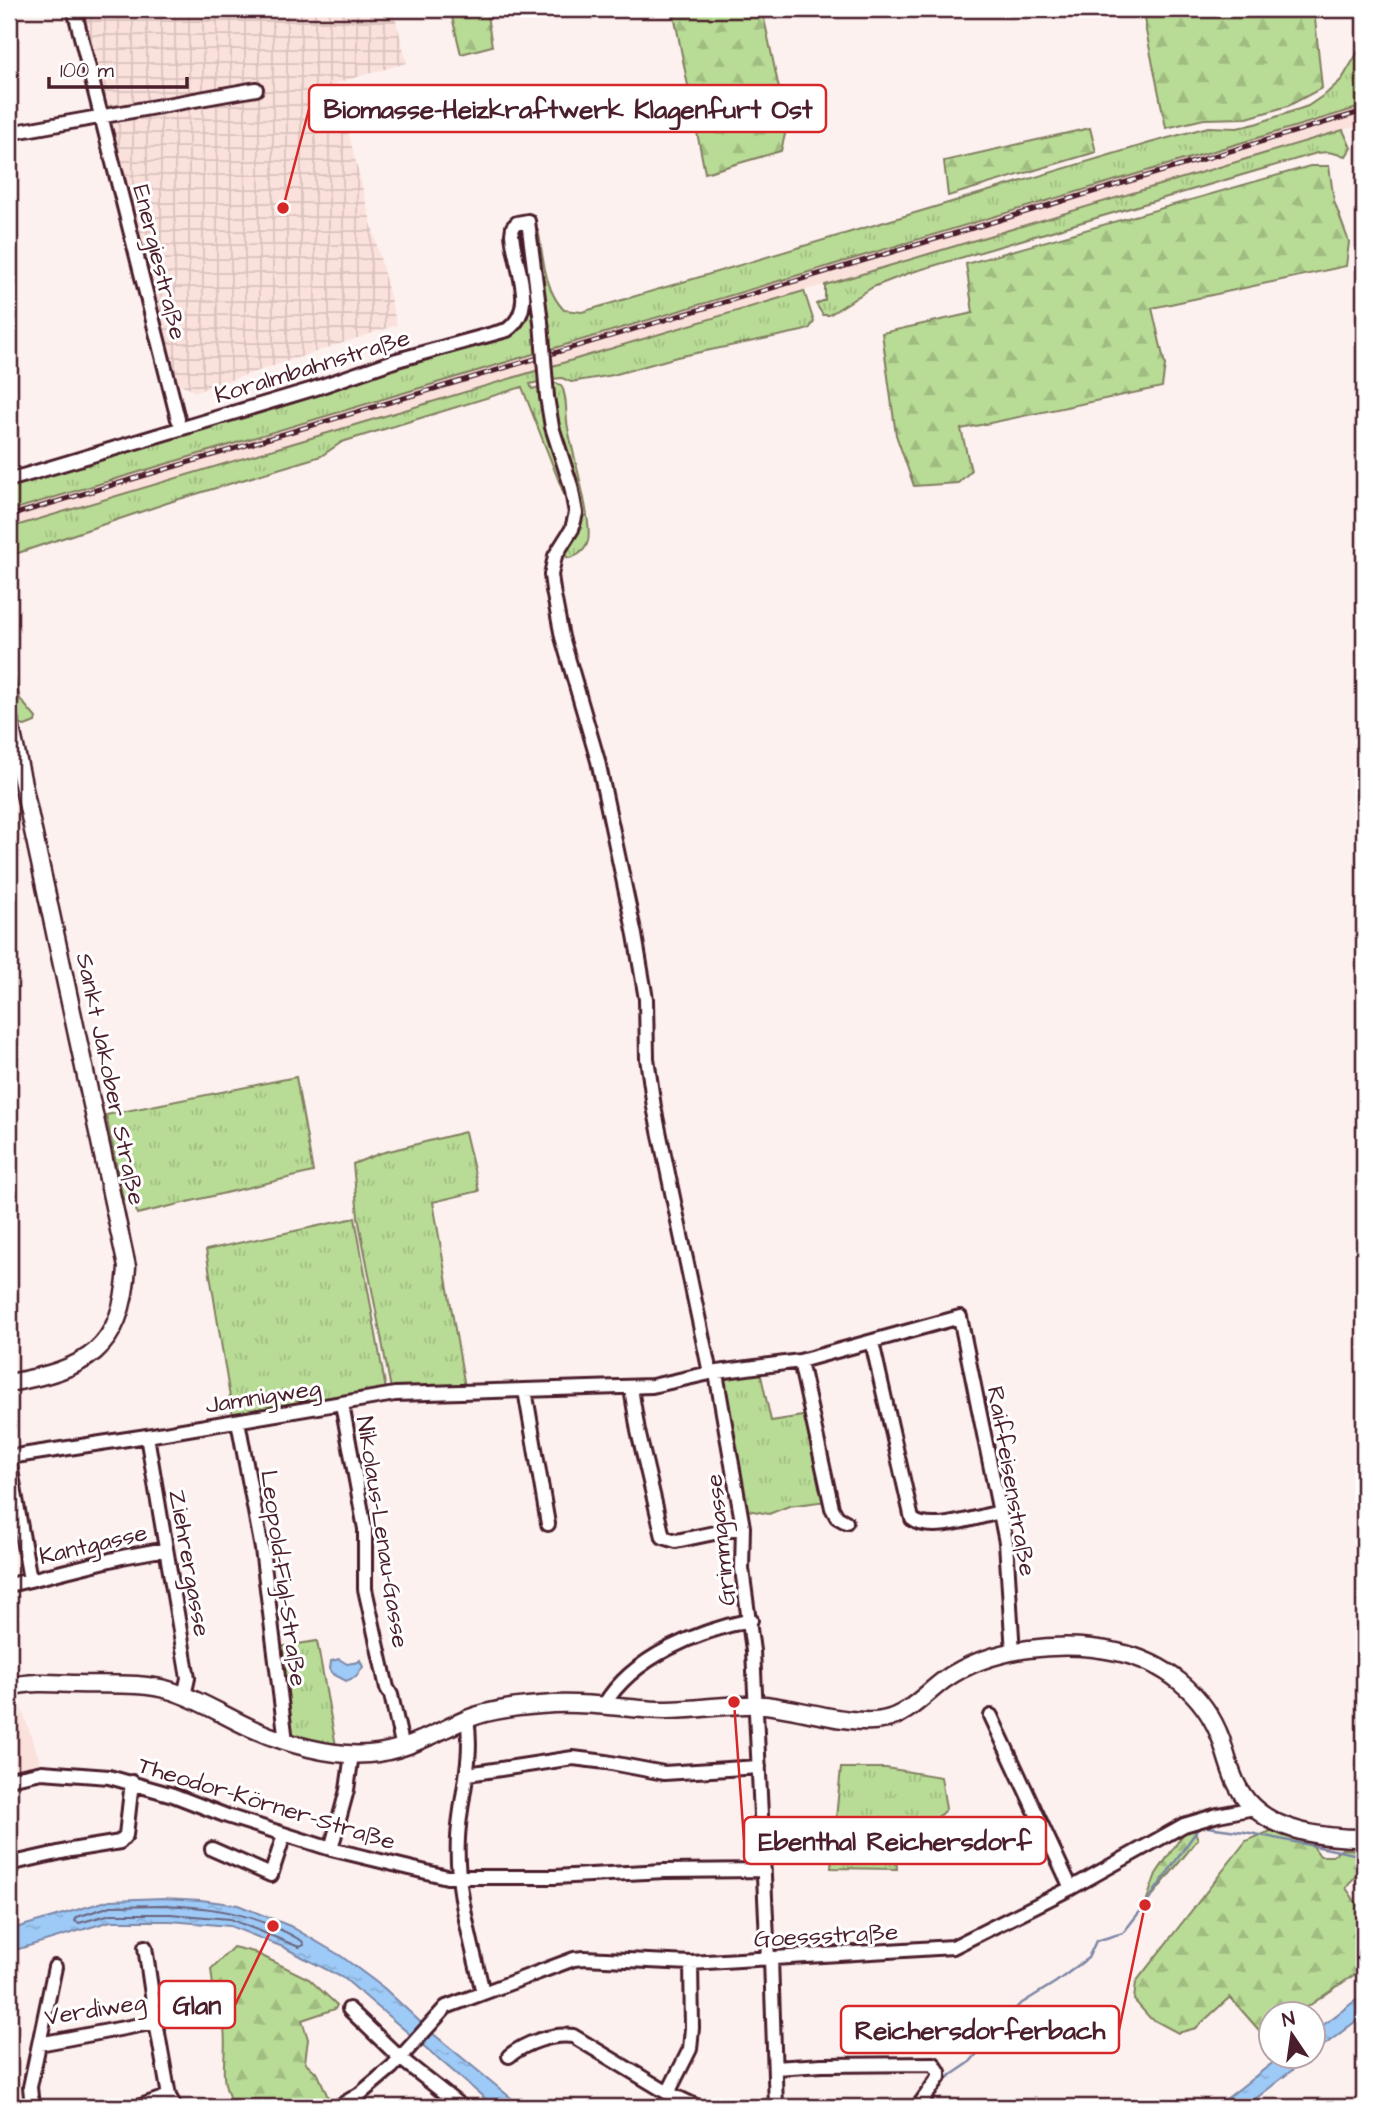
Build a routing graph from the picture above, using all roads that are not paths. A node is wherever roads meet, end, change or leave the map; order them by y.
1 (74, 9) edge
2 (256, 89) dead end
3 (101, 116) junction
4 (9, 133) edge
5 (528, 221) joint
6 (178, 419) dead end
7 (9, 480) edge
8 (9, 719) edge
9 (960, 1317) joint
10 (873, 1342) junction
11 (800, 1361) junction
12 (713, 1373) junction
13 (9, 1383) edge
14 (631, 1388) junction
15 (525, 1391) junction
16 (342, 1404) junction
17 (239, 1421) junction
18 (147, 1436) junction
19 (9, 1457) edge
20 (1000, 1512) junction
21 (846, 1522) dead end
22 (548, 1524) dead end
23 (743, 1527) junction
24 (166, 1549) junction
25 (30, 1580) junction
26 (9, 1585) edge
27 (751, 1620) junction
28 (1013, 1653) junction
29 (9, 1687) edge
30 (184, 1696) junction
31 (604, 1704) junction
32 (755, 1705) junction
33 (991, 1716) dead end
34 (467, 1719) junction
35 (286, 1741) junction
36 (403, 1748) junction
37 (352, 1754) junction
38 (759, 1767) junction
39 (468, 1774) junction
40 (9, 1779) edge
41 (132, 1782) junction
42 (1254, 1808) junction
43 (284, 1835) junction
44 (1364, 1838) edge
45 (212, 1849) dead end
46 (331, 1849) junction
47 (9, 1864) edge
48 (764, 1870) junction
49 (459, 1877) junction
50 (1071, 1888) junction
51 (145, 1947) dead end
52 (769, 1959) junction
53 (691, 1963) junction
54 (55, 1967) dead end
55 (483, 1993) junction
56 (349, 2009) dead end
57 (156, 2022) junction
58 (40, 2044) junction
59 (509, 2056) dead end
60 (400, 2058) junction
61 (775, 2068) junction
62 (668, 2093) junction
63 (172, 2102) edge
64 (32, 2107) edge
65 (138, 2107) edge
66 (338, 2107) edge
67 (462, 2107) edge
68 (698, 2107) edge
69 (776, 2107) edge
70 (918, 2107) edge

1 - 3 street, Energiestraße
2 - 3 street
3 - 4 street
3 - 6 street, Energiestraße
5 - 7 street, Koralmbahnstraße
5 - 12 street, Grimmgasse, bridge
8 - 13 main road, Sankt Jakober Straße
9 - 10 street, Jamnigweg
9 - 20 street, Raiffeisenstraße
10 - 11 street, Jamnigweg
10 - 20 street
11 - 12 street, Jamnigweg
11 - 21 street
12 - 14 street, Jamnigweg
12 - 23 street, Grimmgasse
14 - 15 street, Jamnigweg
14 - 23 street
15 - 16 street, Jamnigweg
15 - 22 street
16 - 17 street, Jamnigweg
16 - 36 street, Nikolaus-Lenau-Gasse
17 - 18 street, Jamnigweg
17 - 35 street, Leopold-Figl-Straße
18 - 19 street, Jamnigweg
18 - 24 street, Ziehrergasse
19 - 25 street, Kantgasse
20 - 28 street, Raiffeisenstraße
23 - 27 street, Grimmgasse
24 - 25 street, Kantgasse
24 - 30 street, Ziehrergasse
25 - 26 street, Kantgasse
27 - 31 street
27 - 32 street, Grimmgasse
28 - 32 main road
28 - 42 main road
29 - 30 main road
30 - 35 main road
31 - 32 main road
31 - 34 main road
32 - 38 street, Grimmgasse
33 - 50 street
34 - 36 main road
34 - 39 street
35 - 37 main road
36 - 37 main road
37 - 46 street
38 - 39 street
38 - 48 street, Grimmgasse
39 - 49 street
40 - 41 street, Theodor-Körner-Straße
41 - 43 street, Theodor-Körner-Straße
41 - 47 street
42 - 44 main road
42 - 50 street, Goessstraße
43 - 45 street
43 - 46 street, Theodor-Körner-Straße
46 - 49 street, Theodor-Körner-Straße
48 - 49 street, Theodor-Körner-Straße
48 - 52 street, Grimmgasse
49 - 55 street
50 - 52 street, Goessstraße
51 - 57 street, Verdiweg
52 - 53 street, Goessstraße
52 - 61 street, Grimmgasse
53 - 55 street, Goessstraße
53 - 62 street
54 - 58 street, Verdiweg
55 - 60 street, Goessstraße
56 - 60 street
57 - 58 street, Verdiweg
57 - 63 street
58 - 64 street
59 - 62 street
60 - 66 street, Goessstraße
60 - 67 street
61 - 69 street, Grimmgasse
61 - 70 street
62 - 68 street
63 - 65 street

